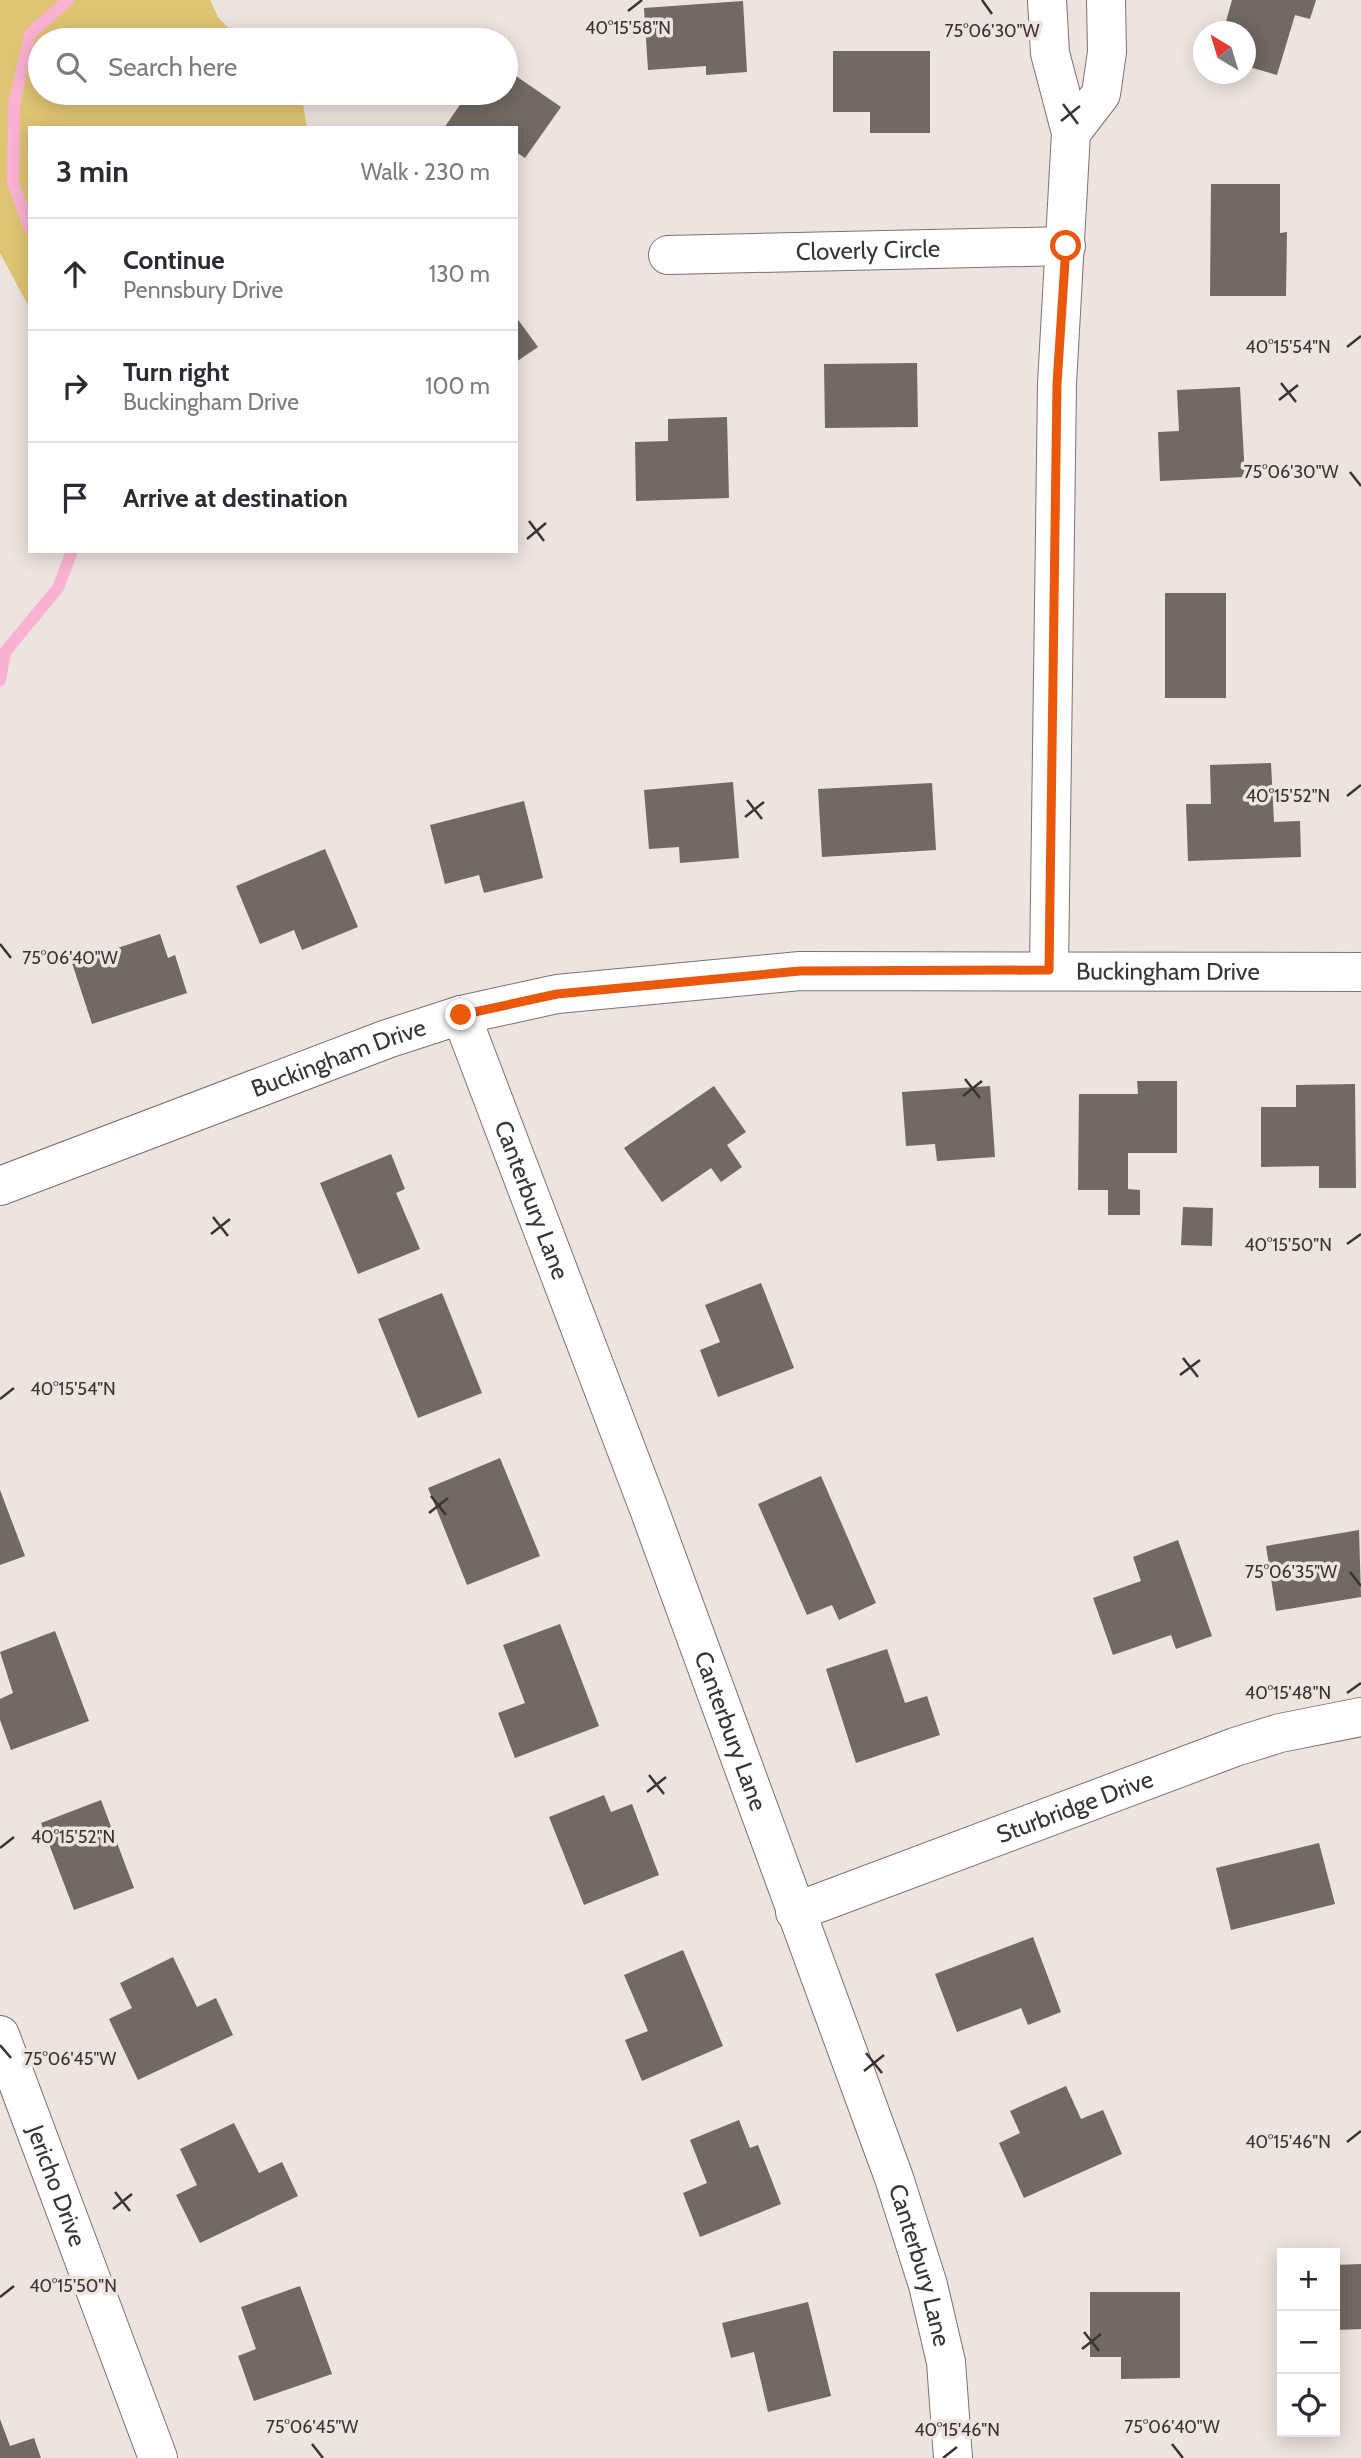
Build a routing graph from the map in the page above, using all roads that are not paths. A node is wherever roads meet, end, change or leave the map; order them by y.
1 (1047, 0) edge
2 (1106, 0) edge
3 (1071, 133) junction
4 (1066, 246) junction
5 (668, 255) dead end
6 (1049, 970) junction
7 (1361, 972) edge
8 (461, 1015) junction
9 (0, 1186) edge
10 (1361, 1717) edge
11 (794, 1912) junction
12 (0, 2035) edge
13 (7, 2075) edge
14 (158, 2458) edge
15 (953, 2458) edge

1 - 3 street
2 - 3 street
3 - 4 street
4 - 5 street, Cloverly Circle
4 - 6 street
6 - 7 street, Buckingham Drive
6 - 8 street, Buckingham Drive
8 - 9 street, Buckingham Drive
8 - 11 street, Canterbury Lane
10 - 11 street, Sturbridge Drive
11 - 15 street, Canterbury Lane
12 - 13 street, Jericho Drive
13 - 14 street, Jericho Drive

